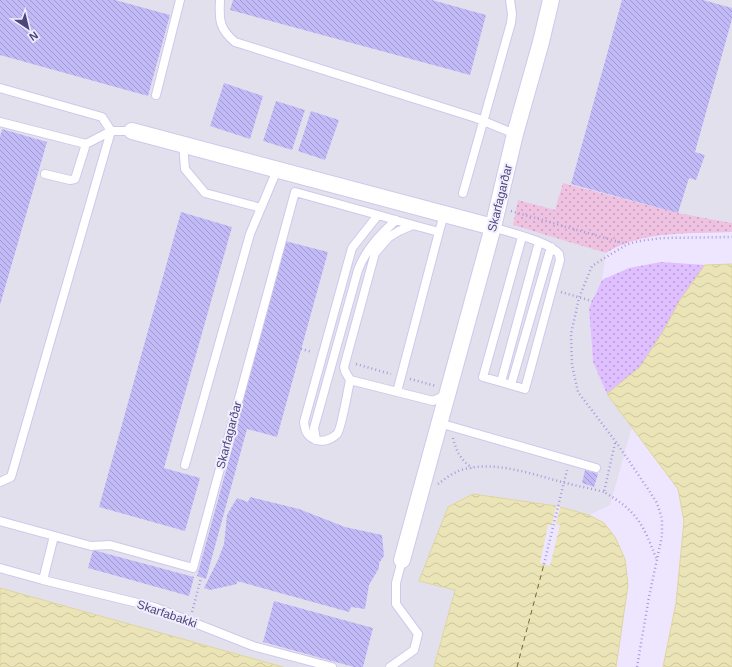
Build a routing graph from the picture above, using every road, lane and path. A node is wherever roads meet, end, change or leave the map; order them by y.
1 (180, 0) edge
2 (220, 0) edge
3 (510, 0) edge
4 (551, 0) edge
5 (0, 88) edge
6 (156, 95) dead end
7 (483, 120) junction
8 (0, 122) edge
9 (111, 131) junction
10 (132, 131) joint
11 (515, 134) junction
12 (86, 144) junction
13 (183, 144) junction
14 (277, 170) junction
15 (45, 174) dead end
16 (463, 193) dead end
17 (261, 208) junction
18 (511, 211) dead end
19 (444, 214) junction
20 (378, 215) junction
21 (396, 220) junction
22 (413, 225) junction
23 (493, 227) junction
24 (439, 232) junction
25 (522, 237) junction
26 (732, 237) edge
27 (539, 242) junction
28 (627, 245) junction
29 (551, 247) junction
30 (552, 289) junction
31 (579, 298) junction
32 (595, 302) dead end
33 (301, 349) dead end
34 (323, 355) junction
35 (346, 361) junction
36 (401, 376) junction
37 (438, 379) dead end
38 (350, 380) junction
39 (501, 382) junction
40 (511, 385) junction
41 (397, 392) junction
42 (446, 396) junction
43 (439, 423) junction
44 (453, 438) dead end
45 (316, 440) junction
46 (616, 442) junction
47 (569, 460) junction
48 (185, 465) dead end
49 (472, 468) junction
50 (596, 468) dead end
51 (0, 482) edge
52 (564, 483) junction
53 (437, 485) dead end
54 (604, 492) junction
55 (0, 521) edge
56 (54, 536) junction
57 (657, 559) junction
58 (402, 560) joint
59 (544, 564) dead end
60 (0, 568) edge
61 (201, 578) dead end
62 (43, 580) junction
63 (189, 621) junction
64 (332, 667) edge
65 (390, 667) edge
66 (637, 667) edge

1 - 6 lane
2 - 7 lane
3 - 7 lane
4 - 11 street, Skarfagarðar
5 - 9 lane
7 - 11 lane
7 - 16 lane
8 - 12 lane
9 - 10 lane
9 - 12 lane
9 - 51 lane
10 - 13 street
11 - 23 street, Skarfagarðar
12 - 15 lane
13 - 14 street
13 - 17 lane
14 - 17 lane
14 - 19 street
17 - 48 lane
18 - 28 path
19 - 23 street
19 - 24 lane
20 - 21 lane, Skarfagarðar
20 - 34 lane
20 - 56 lane, Skarfagarðar
21 - 22 lane, Skarfagarðar
21 - 45 lane
22 - 24 lane, Skarfagarðar
22 - 35 lane
23 - 25 lane
23 - 42 street, Skarfagarðar
24 - 36 lane
25 - 27 lane
25 - 39 lane
26 - 28 path
27 - 29 lane
27 - 39 lane
28 - 31 path
29 - 30 lane
29 - 40 lane
30 - 31 path
30 - 40 lane
31 - 32 path
31 - 46 path
33 - 34 path
34 - 45 lane
35 - 36 path
35 - 38 lane
36 - 37 path
36 - 41 lane
38 - 41 lane
38 - 45 lane
39 - 40 lane
41 - 42 lane
42 - 43 street, Skarfagarðar
43 - 47 lane
43 - 58 street, Skarfagarðar
44 - 49 path
46 - 54 path
46 - 57 path
47 - 50 lane
47 - 52 path
49 - 52 path
49 - 53 path
52 - 54 path
52 - 59 path
54 - 57 path
55 - 56 lane, Skarfagarðar
56 - 62 lane
57 - 66 path
58 - 65 lane
60 - 62 lane, Skarfabakki
61 - 63 path
62 - 63 lane, Skarfabakki
63 - 64 lane, Skarfabakki

